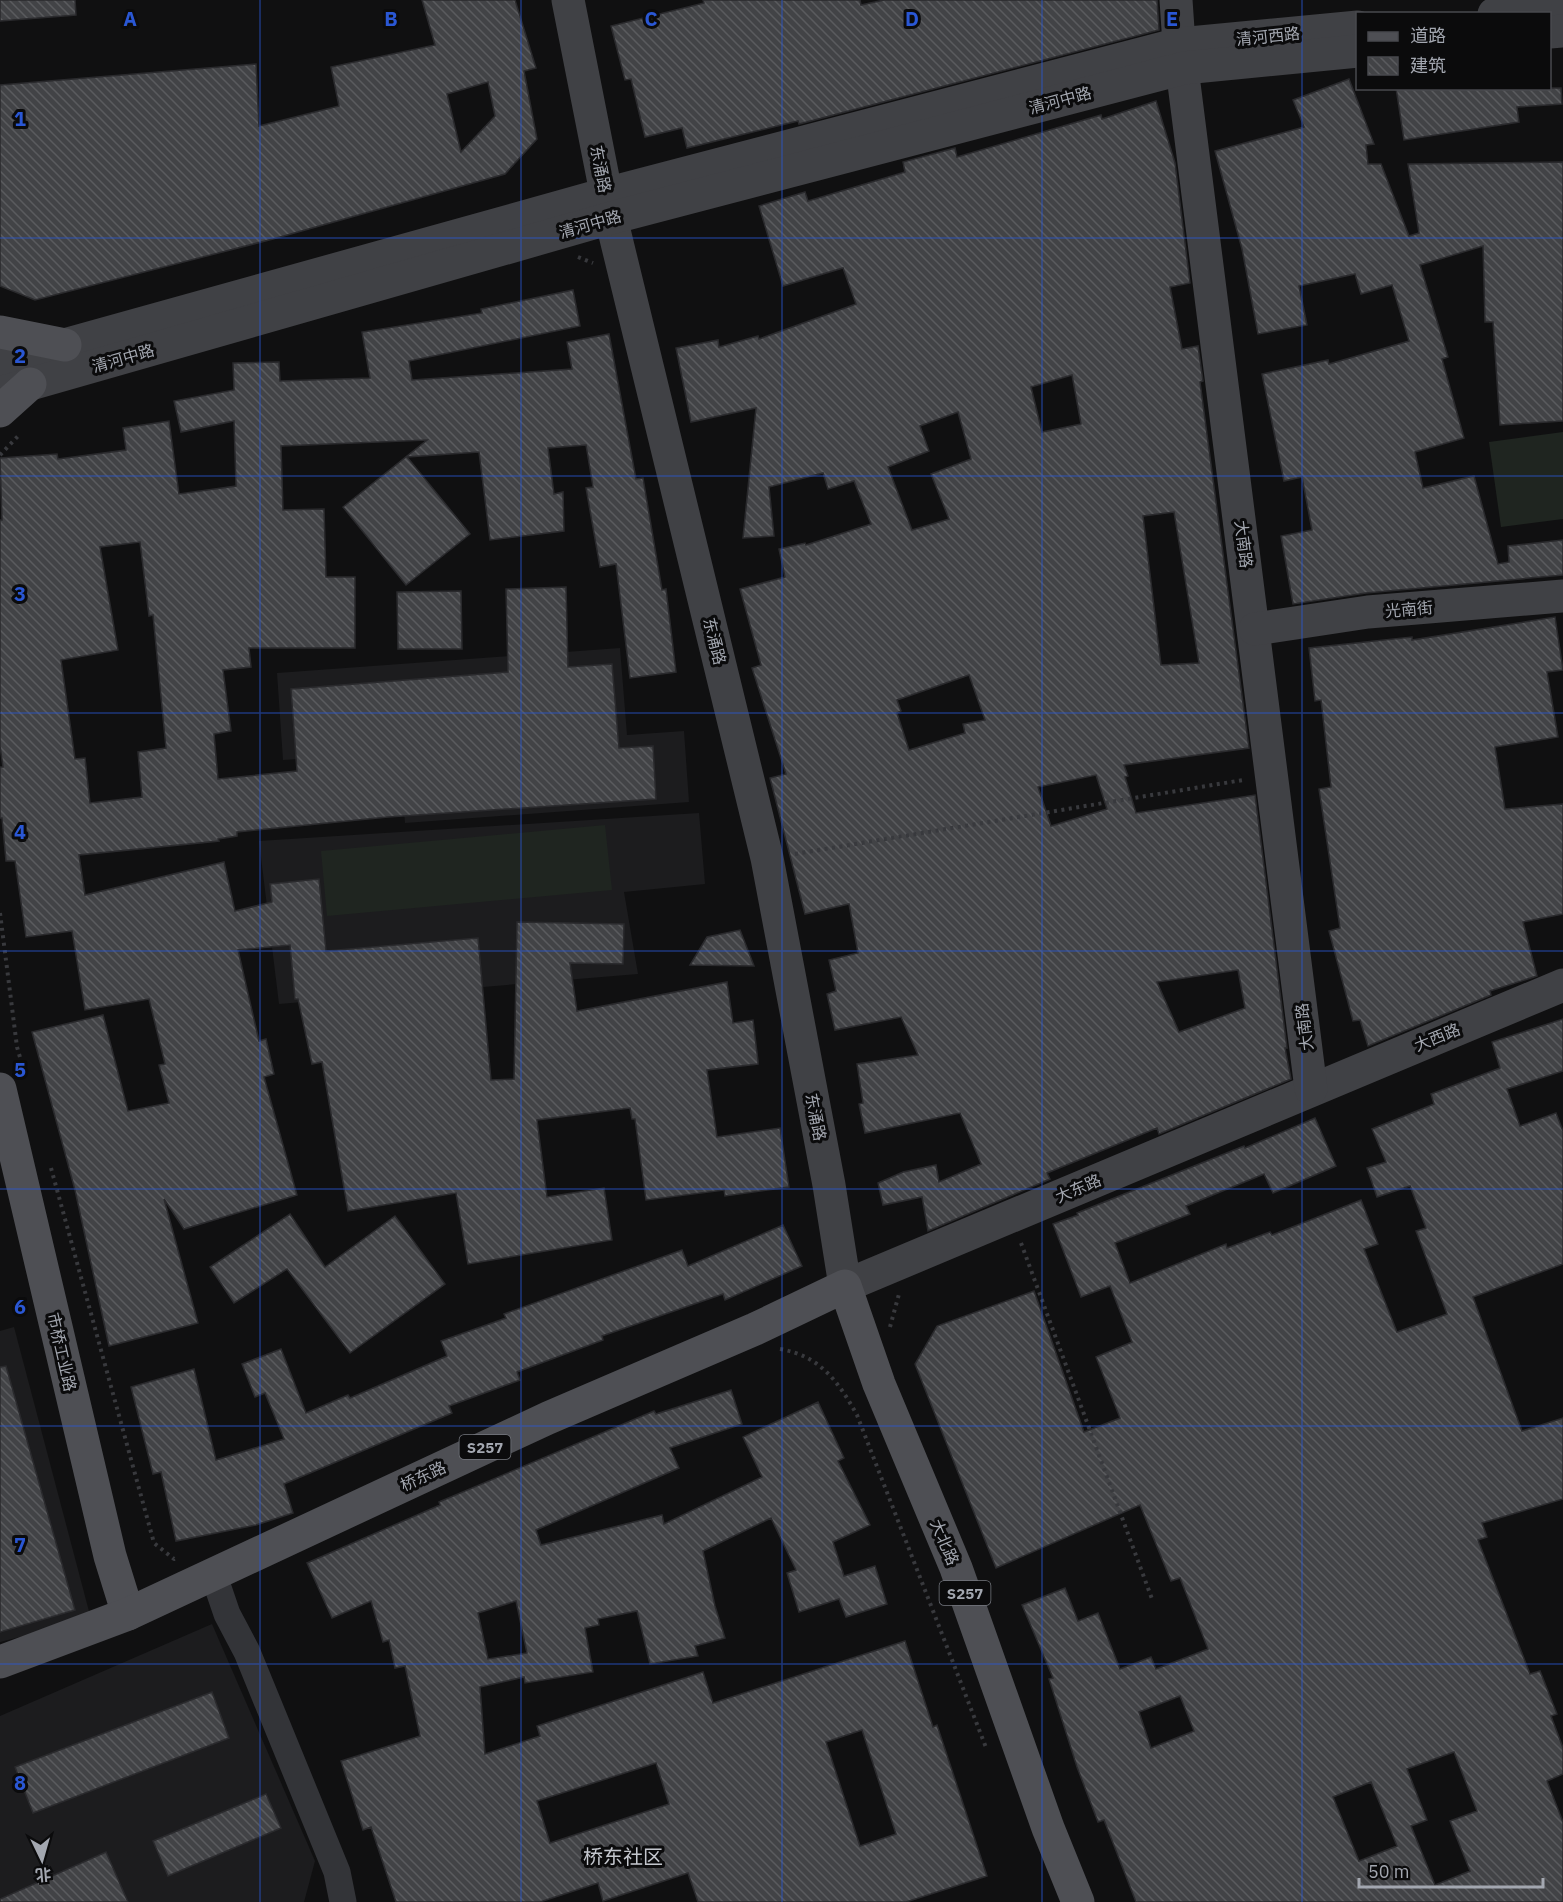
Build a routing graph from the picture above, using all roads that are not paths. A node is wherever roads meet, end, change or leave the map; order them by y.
1 (567, 0) edge
2 (1176, 0) edge
3 (1563, 7) edge
4 (1514, 12) edge
5 (1356, 27) edge
6 (1356, 51) edge
7 (1181, 56) junction
8 (608, 206) junction
9 (0, 332) edge
10 (65, 345) junction
11 (0, 363) edge
12 (15, 388) edge
13 (11, 420) edge
14 (1563, 596) edge
15 (1255, 628) junction
16 (1563, 985) edge
17 (13, 1083) edge
18 (1311, 1089) junction
19 (845, 1286) junction
20 (213, 1573) junction
21 (128, 1614) junction
22 (0, 1662) edge
23 (343, 1902) edge
24 (1078, 1902) edge

1 - 8 street, 东涌路
2 - 7 street, 大南路
3 - 4 street
5 - 7 street, 清河西路
6 - 7 street, 清河西路
7 - 8 street, 清河中路
7 - 15 street, 大南路
8 - 10 street, 清河中路
8 - 12 street, 清河中路
8 - 19 street, 东涌路
9 - 10 main road
10 - 11 street, 清河中路
12 - 13 main road
14 - 15 street, 光南街
15 - 18 street, 大南路
16 - 18 street, 大西路
17 - 21 main road, 市桥工业路
18 - 19 street, 大东路
19 - 20 main road, 桥东路 / S257
19 - 24 main road, 大北路 / S257
20 - 21 main road, 桥东路 / S257
20 - 23 street
21 - 22 main road, 桥东路 / S257

